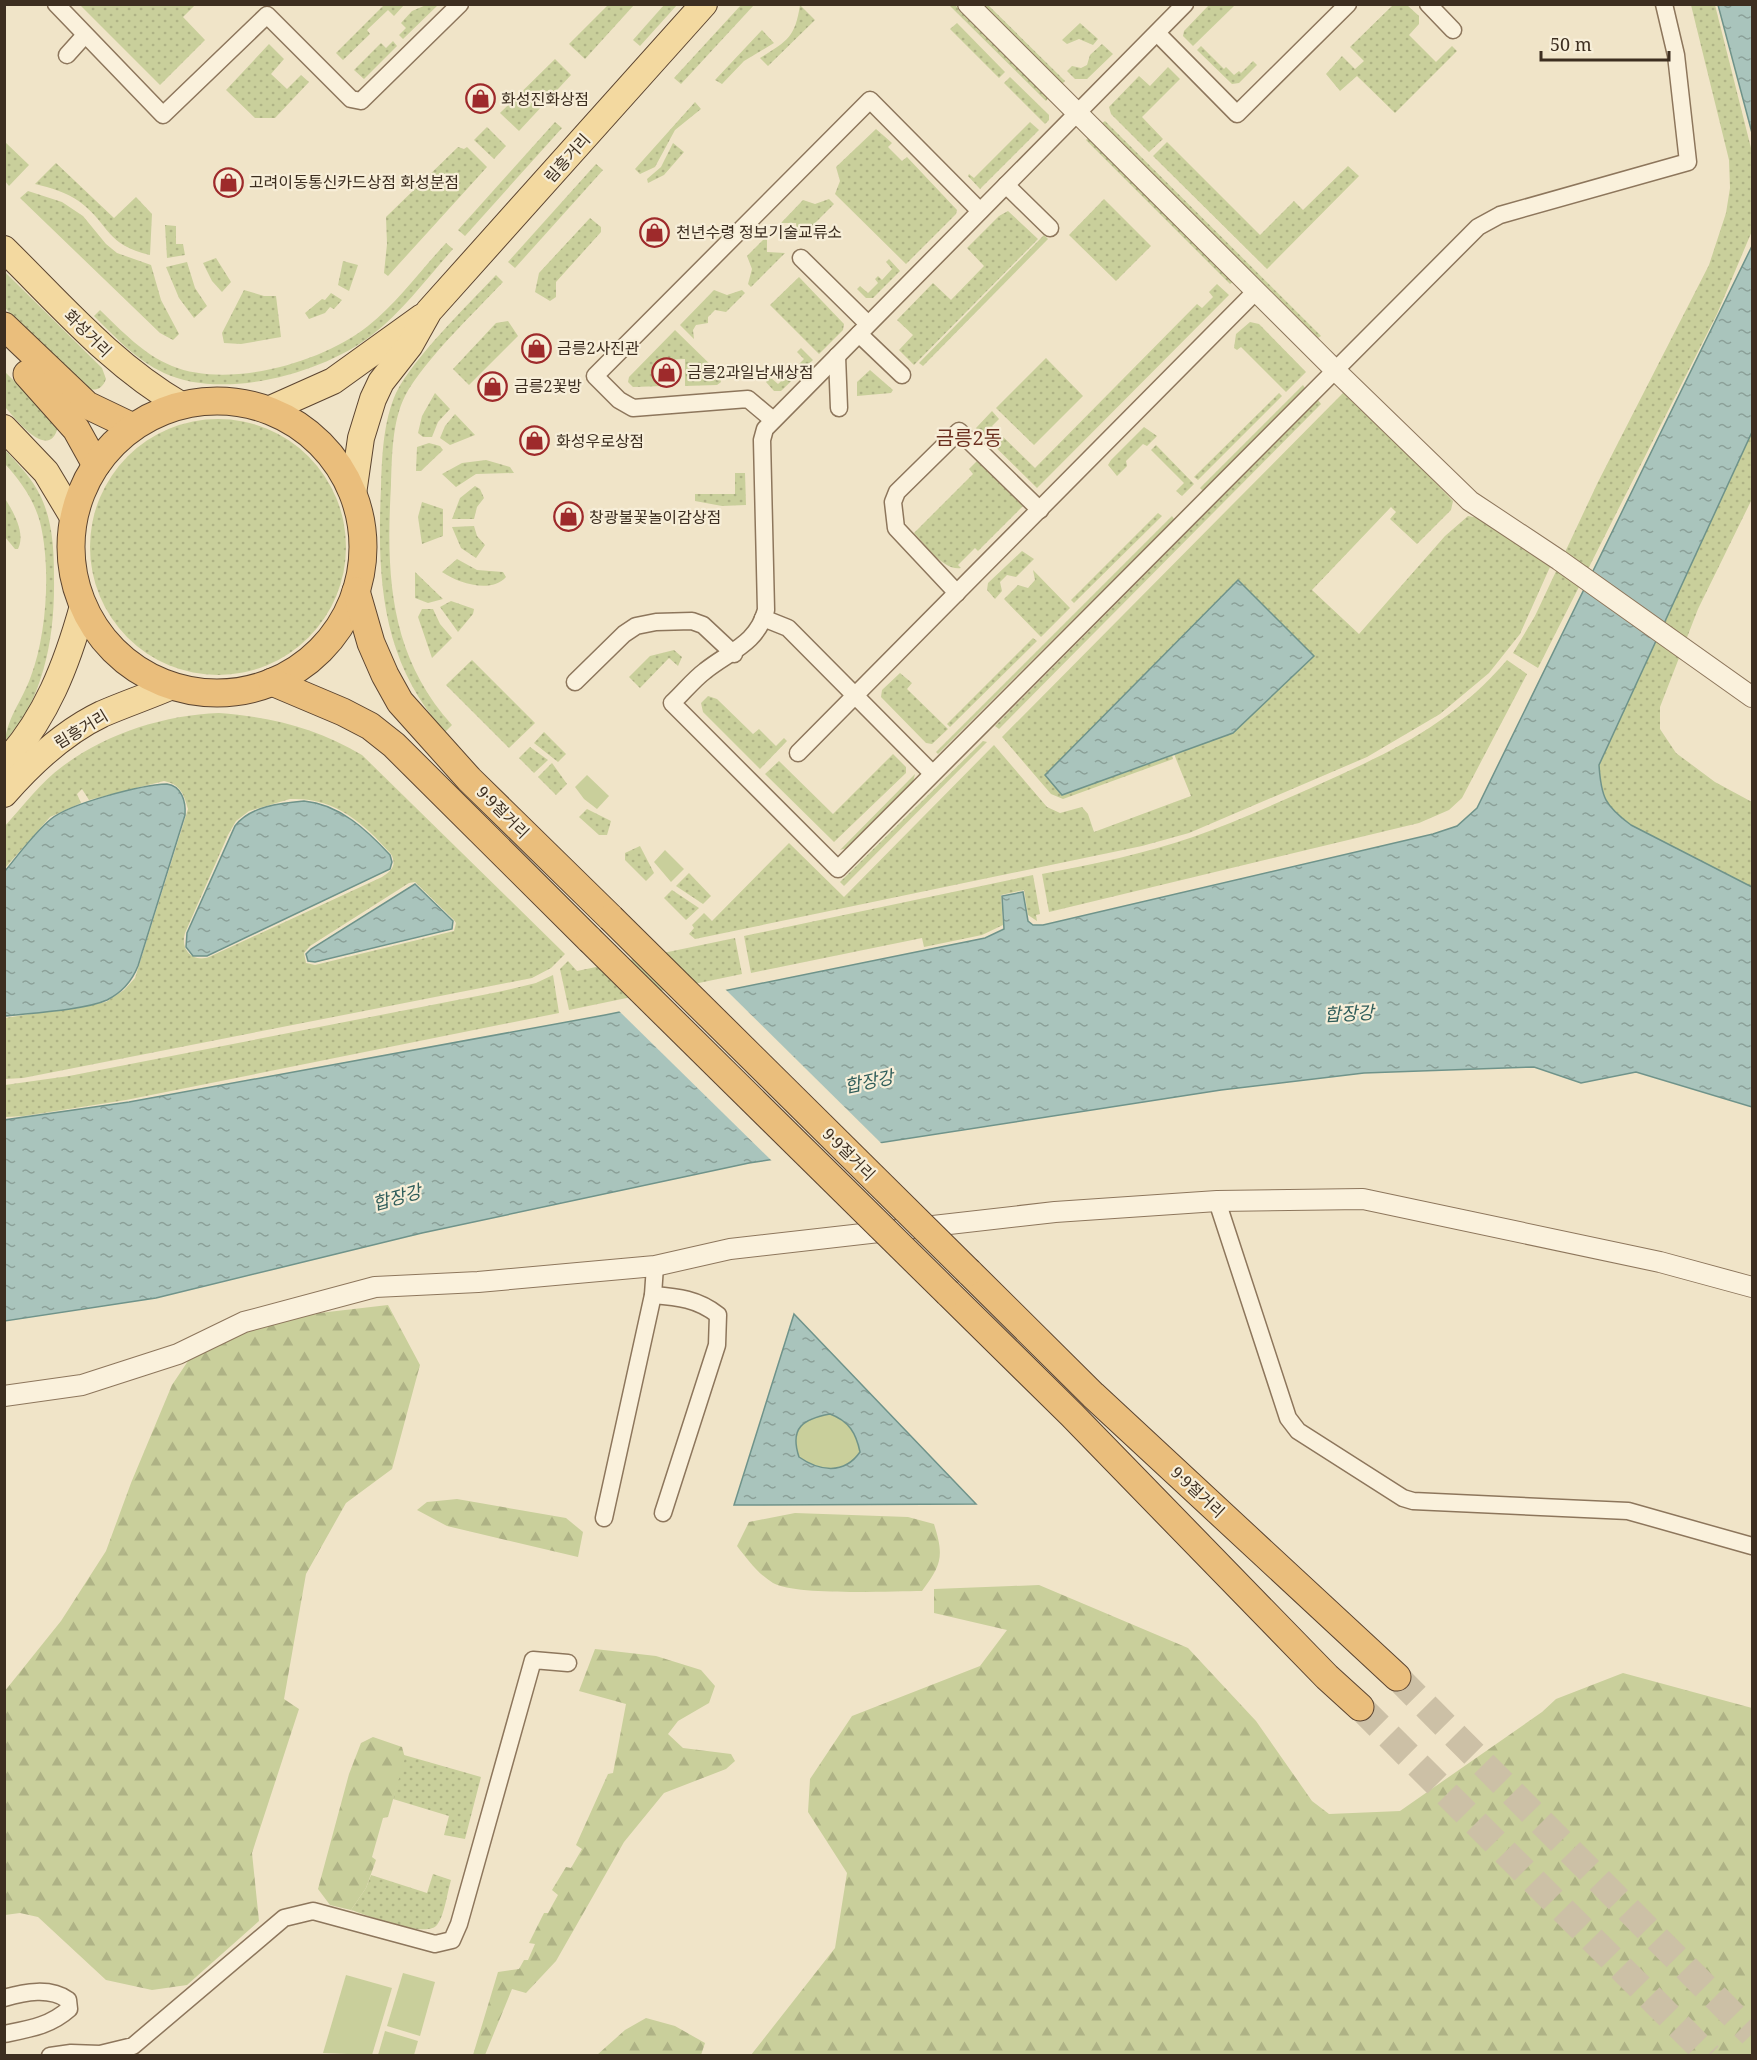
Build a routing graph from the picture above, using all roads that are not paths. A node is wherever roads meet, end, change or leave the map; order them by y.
1 (56, 4) edge
2 (460, 4) edge
3 (704, 4) edge
4 (968, 4) edge
5 (1185, 4) edge
6 (1348, 4) edge
7 (1428, 4) edge
8 (1664, 4) edge
9 (1453, 30) dead end
10 (1157, 33) junction
11 (85, 35) junction
12 (67, 55) dead end
13 (1077, 113) junction
14 (1006, 185) junction
15 (980, 211) junction
16 (1050, 228) dead end
17 (4, 249) edge
18 (801, 258) dead end
19 (1256, 291) junction
20 (429, 311) junction
21 (4, 326) edge
22 (863, 329) junction
23 (4, 352) edge
24 (837, 356) junction
25 (1336, 371) junction
26 (902, 375) dead end
27 (181, 405) junction
28 (839, 408) dead end
29 (268, 410) junction
30 (772, 420) junction
31 (133, 427) junction
32 (4, 428) edge
33 (96, 465) junction
34 (354, 494) junction
35 (1040, 510) junction
36 (73, 517) junction
37 (356, 591) junction
38 (957, 593) junction
39 (83, 606) junction
40 (764, 618) junction
41 (734, 654) junction
42 (272, 682) junction
43 (575, 682) dead end
44 (172, 686) junction
45 (856, 695) junction
46 (1752, 697) edge
47 (798, 753) dead end
48 (4, 764) edge
49 (932, 773) junction
50 (4, 794) edge
51 (1217, 1201) junction
52 (655, 1266) junction
53 (1752, 1287) edge
54 (653, 1295) junction
55 (4, 1396) edge
56 (663, 1513) dead end
57 (604, 1518) dead end
58 (1752, 1546) edge
59 (568, 1663) dead end
60 (1397, 1677) tunnel mouth
61 (1360, 1707) tunnel mouth
62 (4, 1998) edge
63 (4, 2034) edge
64 (50, 2055) edge

1 - 11 street
2 - 11 street
3 - 20 main road, 림흥거리
4 - 13 street
5 - 10 street
6 - 10 street
7 - 9 street
8 - 25 street
10 - 13 street
11 - 12 street
13 - 14 street
13 - 19 street
14 - 15 street
14 - 16 street
15 - 22 street
15 - 30 street
17 - 27 main road, 화성거리
18 - 22 street
19 - 25 street
19 - 35 street
20 - 29 main road, 림흥거리
20 - 34 main road, 림흥거리
21 - 31 highway
22 - 24 street
22 - 26 street
23 - 33 highway
24 - 28 street
24 - 30 street
25 - 46 street
25 - 49 street
27 - 29 highway
27 - 31 highway
29 - 34 highway
30 - 40 street
31 - 33 highway
32 - 36 main road
33 - 36 highway
34 - 37 highway
35 - 38 street
35 - 38 street
36 - 39 highway
37 - 42 highway
37 - 60 highway, 9·9절거리, bridge
38 - 45 street
39 - 44 highway
39 - 48 main road, 림흥거리
40 - 41 street
40 - 45 street
41 - 43 street
41 - 49 street
42 - 44 highway
42 - 61 highway, 9·9절거리, bridge
44 - 50 main road, 림흥거리
45 - 47 street
45 - 49 street
51 - 52 street
51 - 53 street
51 - 58 street
52 - 54 street
52 - 55 street
54 - 56 street
54 - 57 street
59 - 64 street
62 - 63 street

